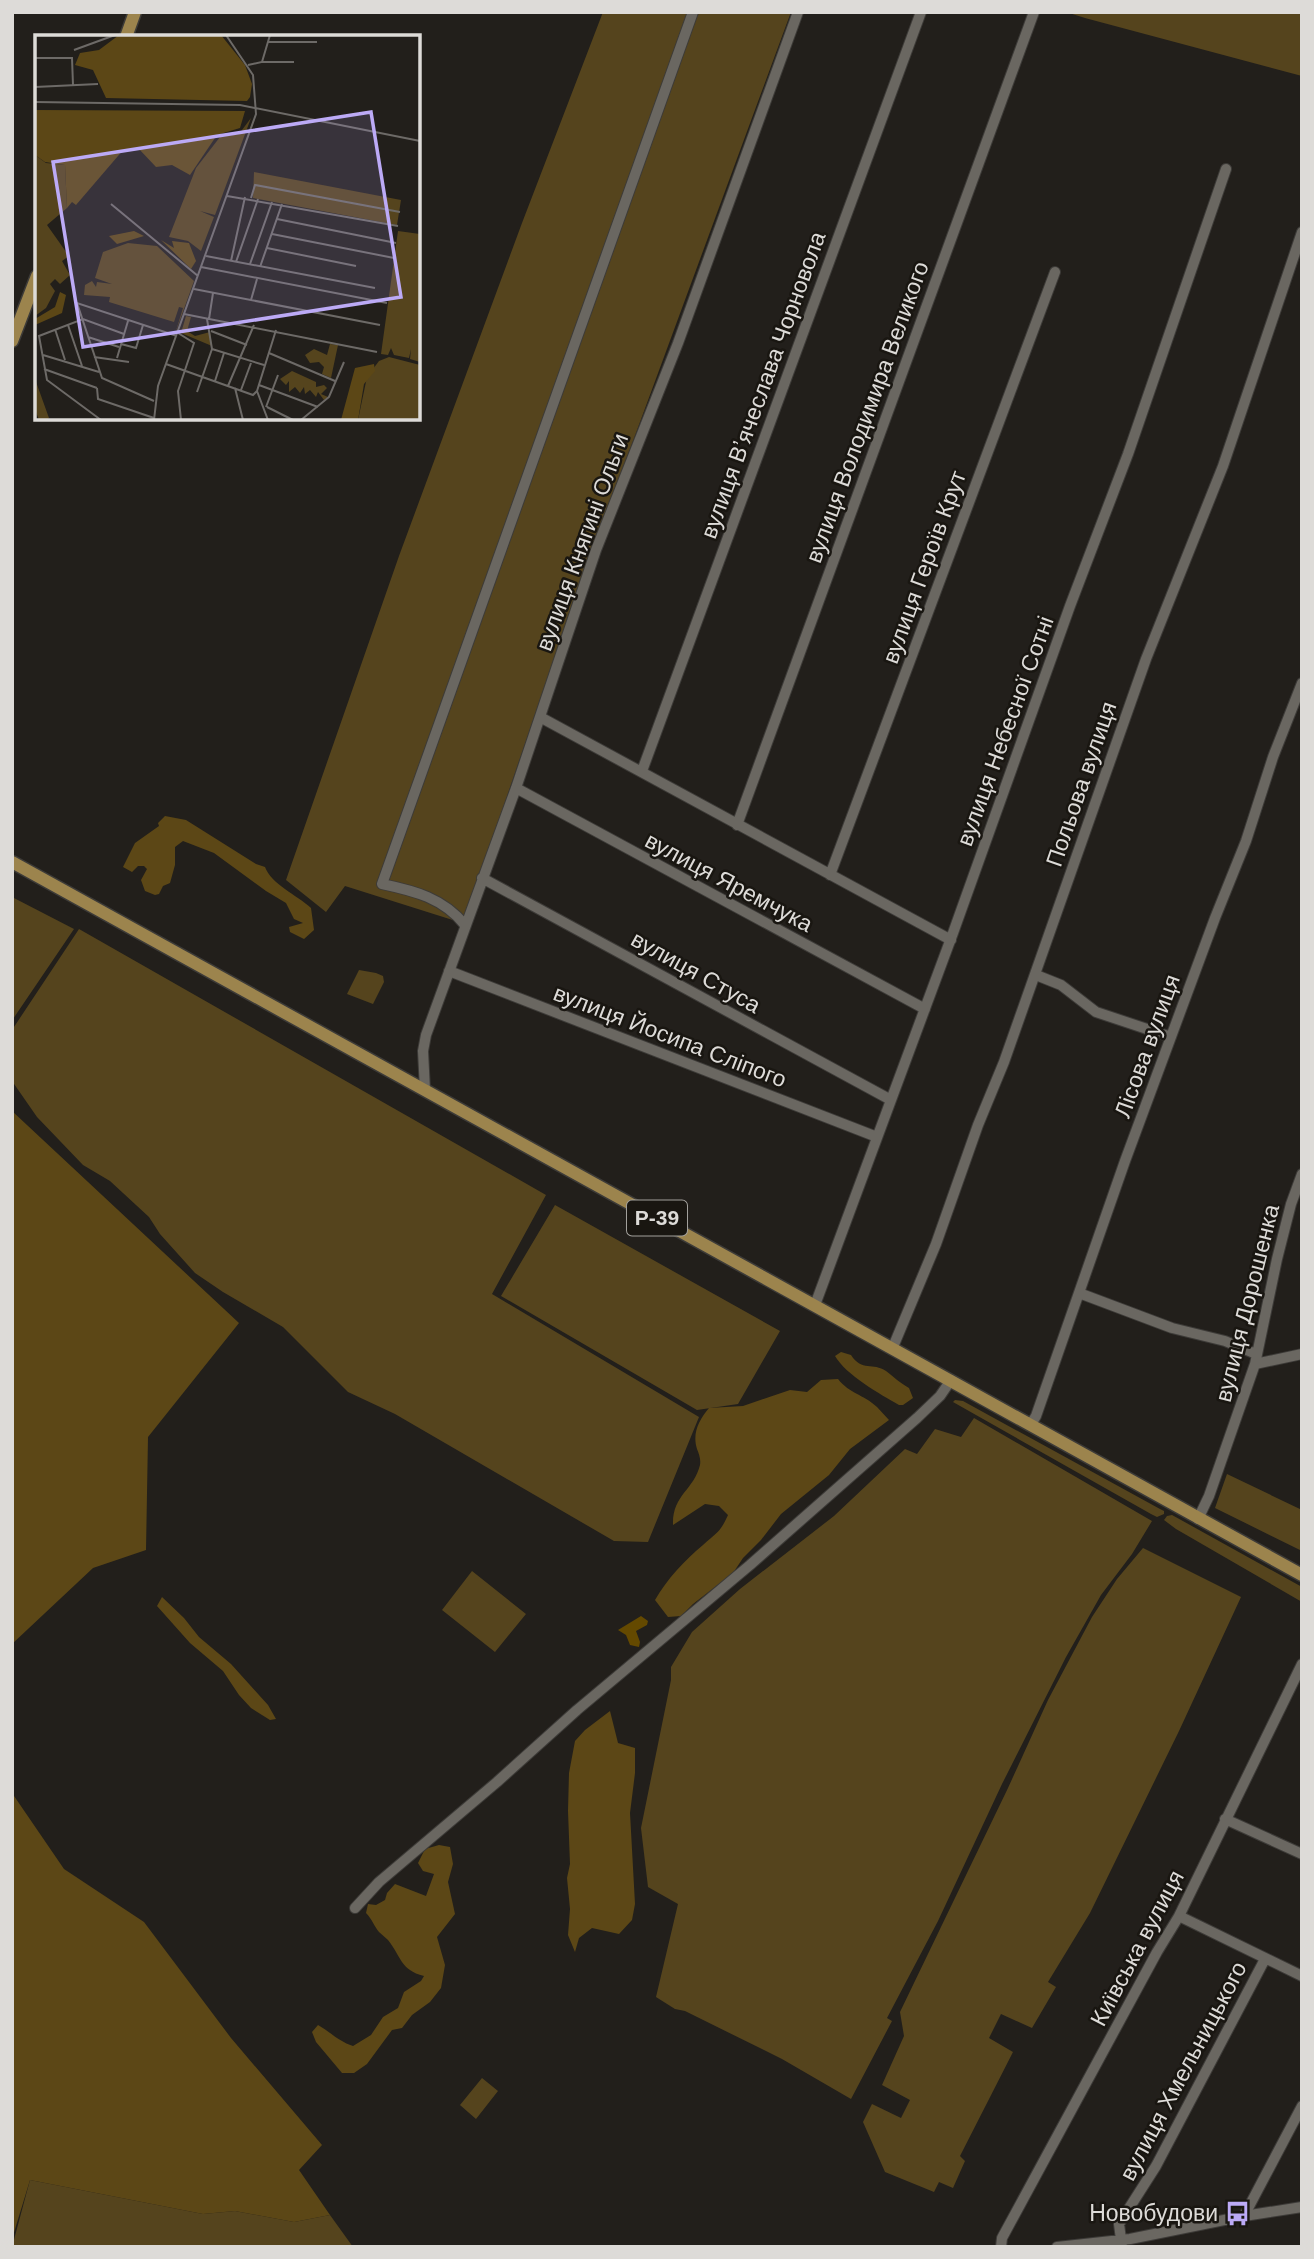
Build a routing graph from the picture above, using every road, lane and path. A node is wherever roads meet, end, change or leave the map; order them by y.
1 (135, 12) edge
2 (693, 12) edge
3 (797, 12) edge
4 (921, 12) edge
5 (1034, 12) edge
6 (127, 35) edge
7 (1226, 169) dead end
8 (1302, 232) edge
9 (1055, 272) dead end
10 (35, 281) edge
11 (12, 341) edge
12 (1302, 683) edge
13 (541, 717) junction
14 (642, 771) junction
15 (516, 789) junction
16 (737, 825) junction
17 (12, 862) edge
18 (830, 875) junction
19 (482, 877) junction
20 (465, 925) junction
21 (951, 940) junction
22 (449, 971) junction
23 (1036, 975) junction
24 (925, 1009) junction
25 (1171, 1037) junction
26 (425, 1090) junction
27 (891, 1100) junction
28 (877, 1137) junction
29 (1302, 1174) edge
30 (1079, 1293) junction
31 (815, 1305) junction
32 (893, 1348) junction
33 (1302, 1354) edge
34 (1256, 1359) junction
35 (951, 1380) junction
36 (1031, 1424) junction
37 (1198, 1519) junction
38 (1302, 1575) edge
39 (1302, 1664) edge
40 (1225, 1819) junction
41 (1302, 1854) edge
42 (355, 1908) dead end
43 (1179, 1916) junction
44 (1265, 1959) junction
45 (1302, 1976) edge
46 (1302, 2106) edge
47 (1302, 2207) edge
48 (1244, 2216) junction
49 (1121, 2243) edge
50 (1001, 2247) edge
51 (1057, 2247) edge

1 - 6 main road
2 - 20 street
3 - 13 street, вулиця Княгині Ольги
4 - 14 street, вулиця Вʼячеслава Чорновола
5 - 16 street, вулиця Володимира Великого
7 - 21 street, вулиця Небесної Сотні
8 - 23 street, Польова вулиця
9 - 18 street, вулиця Героїв Крут
10 - 11 main road
12 - 25 street, Лісова вулиця
13 - 14 street
13 - 15 street, вулиця Княгині Ольги
14 - 16 street
15 - 19 street, вулиця Княгині Ольги
15 - 24 street, вулиця Яремчука
16 - 18 street
17 - 26 main road, Р-39
18 - 21 street
19 - 20 street, вулиця Княгині Ольги
19 - 27 street, вулиця Стуса
20 - 22 street, вулиця Княгині Ольги
21 - 24 street, вулиця Небесної Сотні
22 - 26 street, вулиця Княгині Ольги
22 - 28 street, вулиця Йосипа Сліпого
23 - 25 street
23 - 32 street, Польова вулиця
24 - 27 street, вулиця Небесної Сотні
25 - 30 street, Лісова вулиця
26 - 31 main road, Р-39
27 - 28 street, вулиця Небесної Сотні
28 - 31 street, вулиця Небесної Сотні
29 - 34 street, вулиця Дорошенка
30 - 34 street
30 - 36 street, Лісова вулиця
31 - 32 main road, Р-39
32 - 35 main road, Р-39
33 - 34 street
34 - 37 street, вулиця Дорошенка
35 - 36 main road, Р-39
35 - 42 street
36 - 37 main road, Р-39
37 - 38 main road, Р-39
39 - 40 street, Київська вулиця
40 - 41 street
40 - 43 street, Київська вулиця
43 - 44 street
43 - 50 street, Київська вулиця
44 - 45 street
44 - 49 street, вулиця Хмельницького
46 - 48 street
47 - 48 street
48 - 49 street
49 - 51 street

